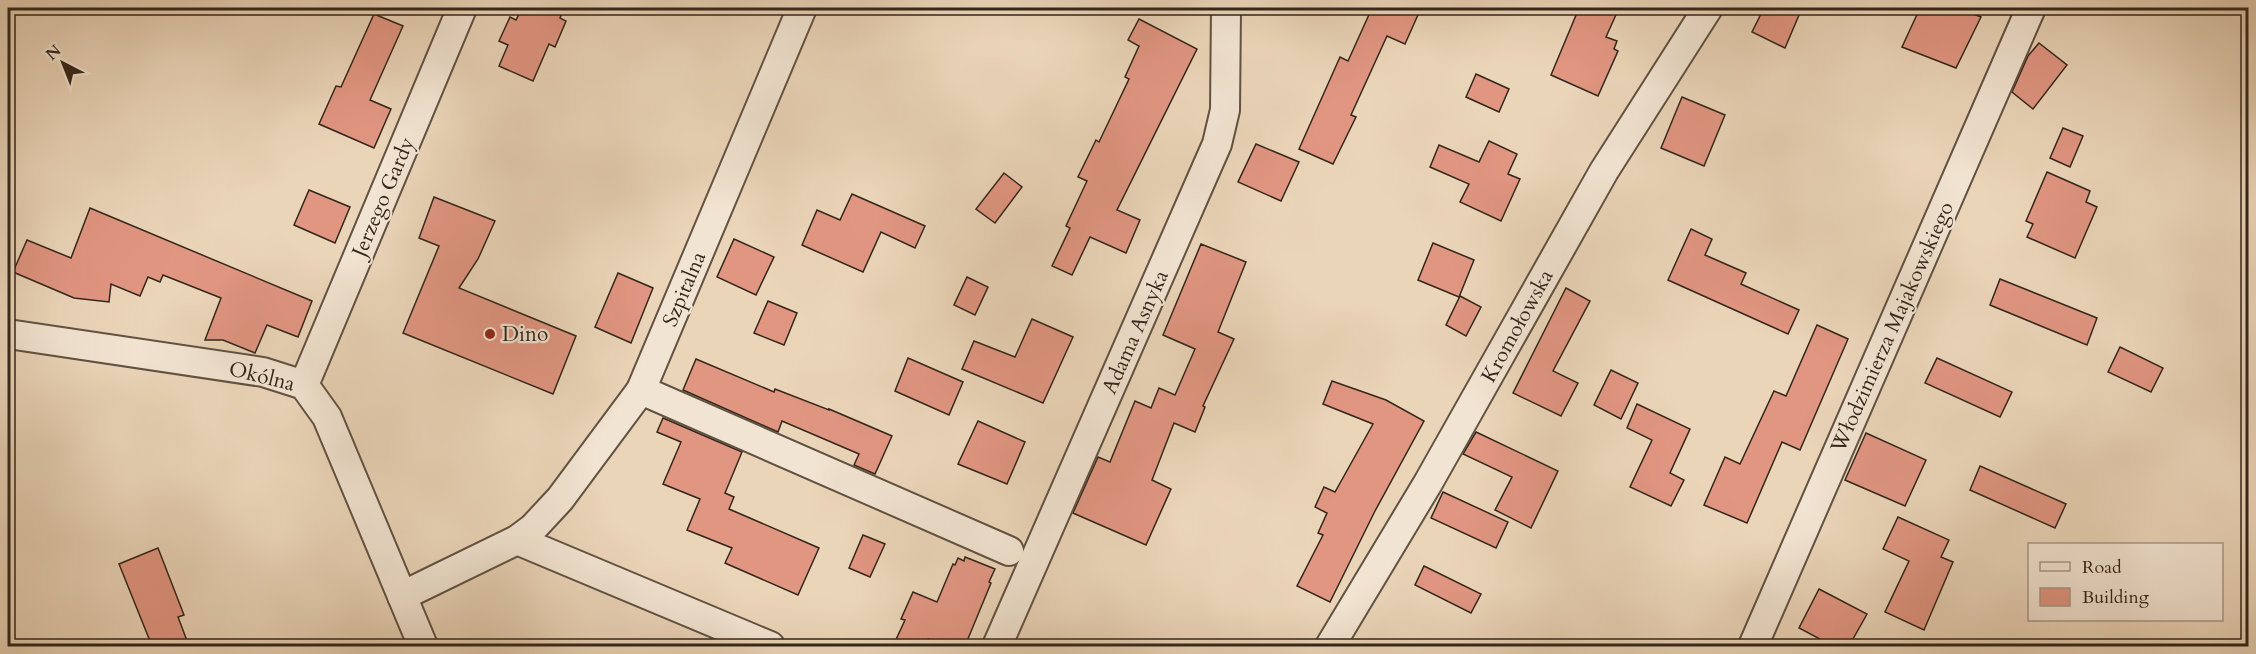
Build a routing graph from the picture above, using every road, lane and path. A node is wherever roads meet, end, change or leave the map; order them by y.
1 (462, 8) edge
2 (802, 8) edge
3 (1226, 8) edge
4 (1708, 8) edge
5 (2031, 8) edge
6 (8, 334) edge
7 (304, 385) junction
8 (641, 390) junction
9 (517, 540) junction
10 (1009, 551) dead end
11 (402, 596) junction
12 (423, 646) edge
13 (770, 646) edge
14 (997, 646) edge
15 (1330, 646) edge
16 (1752, 646) edge

1 - 7 street, Jerzego Gardy
2 - 8 street, Szpitalna
3 - 14 street, Adama Asnyka
4 - 15 street, Kromołowska
5 - 16 street, Włodzimierza Majakowskiego
6 - 7 street, Okólna
7 - 11 street, Okólna
8 - 9 street, Szpitalna
8 - 10 street
9 - 11 street, Szpitalna
9 - 13 street
11 - 12 street, Okólna

